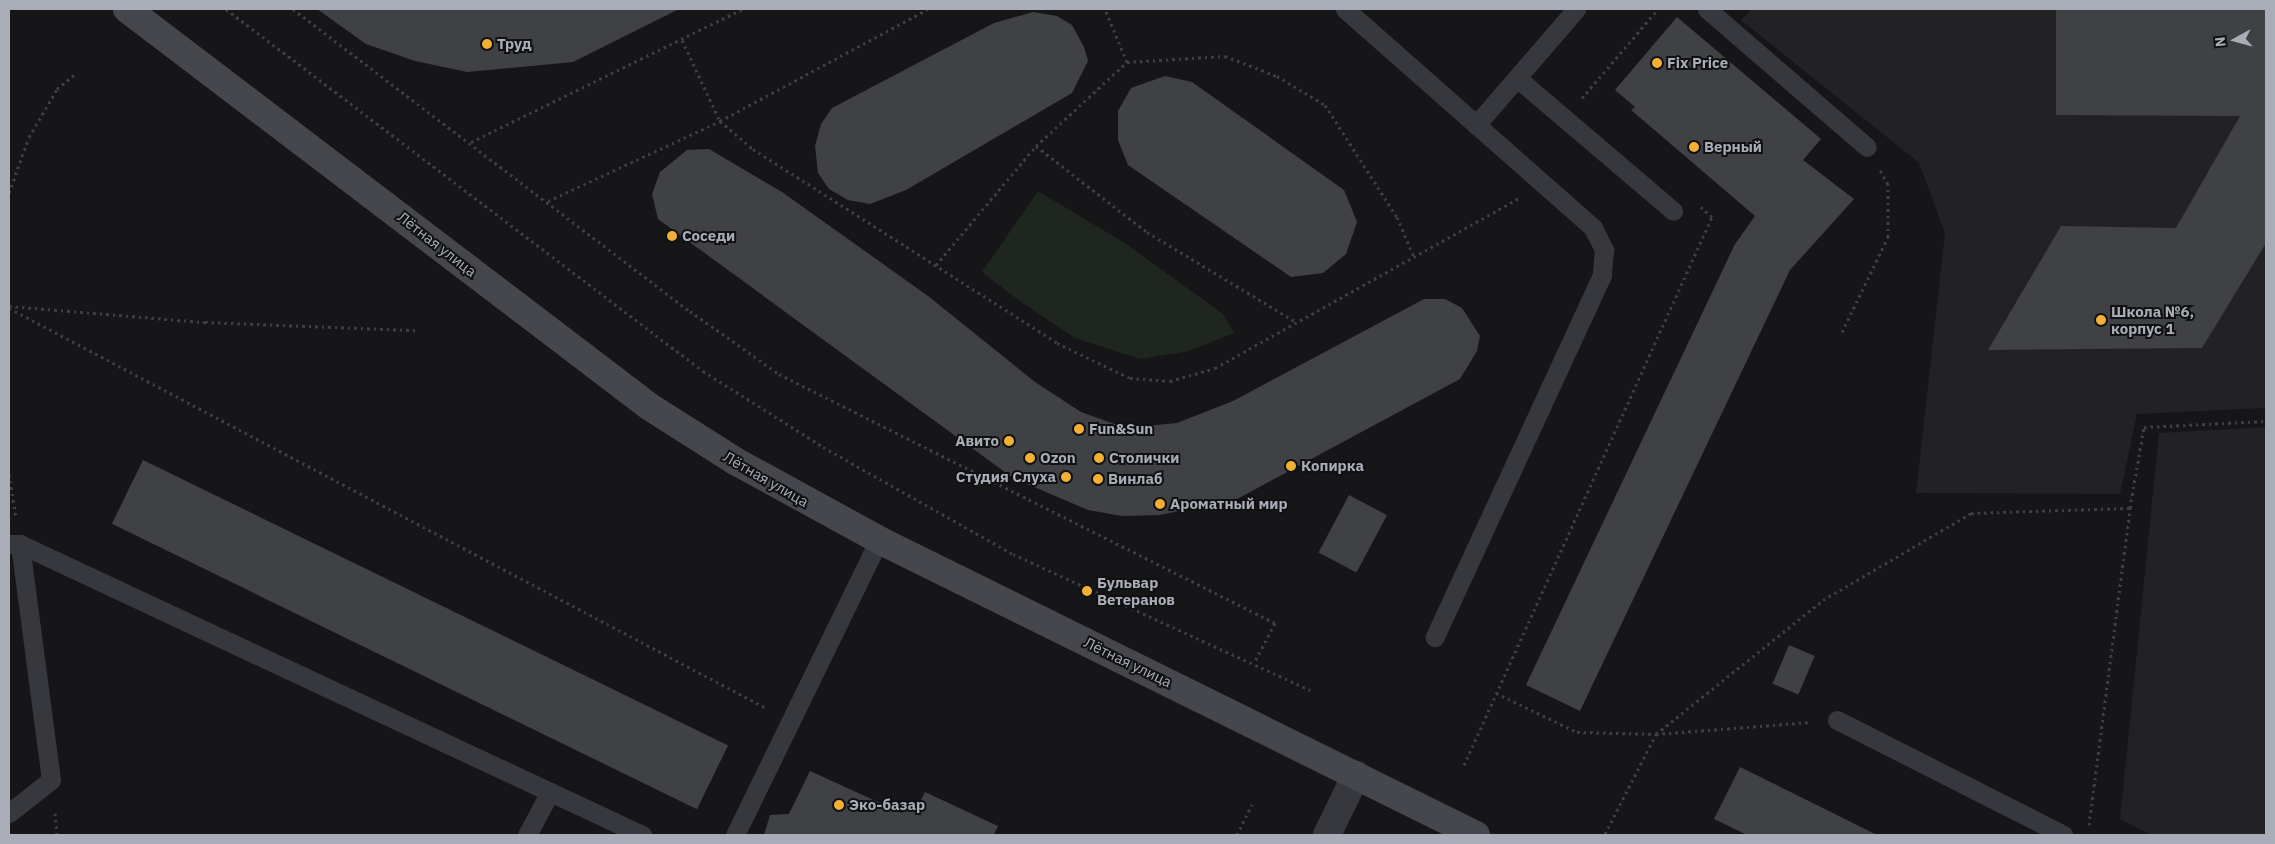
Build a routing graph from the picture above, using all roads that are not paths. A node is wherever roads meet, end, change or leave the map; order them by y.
1 (127, 9) edge
2 (1345, 9) edge
3 (1576, 9) edge
4 (1707, 9) edge
5 (1516, 78) junction
6 (1476, 125) junction
7 (1867, 146) road end
8 (1673, 211) dead end
9 (879, 540) junction
10 (14, 544) edge
11 (1435, 637) dead end
12 (1837, 720) road end
13 (1356, 775) junction
14 (550, 792) junction
15 (9, 813) edge
16 (527, 835) edge
17 (642, 835) edge
18 (735, 835) edge
19 (1327, 835) edge
20 (1476, 835) edge
21 (2064, 835) edge

1 - 9 street, Лётная улица
2 - 6 lane
3 - 5 lane
4 - 7 lane
5 - 6 lane
5 - 8 lane
6 - 11 lane
9 - 13 street, Лётная улица
9 - 18 lane
10 - 14 lane
10 - 15 lane
12 - 21 lane
13 - 19 street
13 - 20 street, Лётная улица
14 - 16 lane
14 - 17 lane

